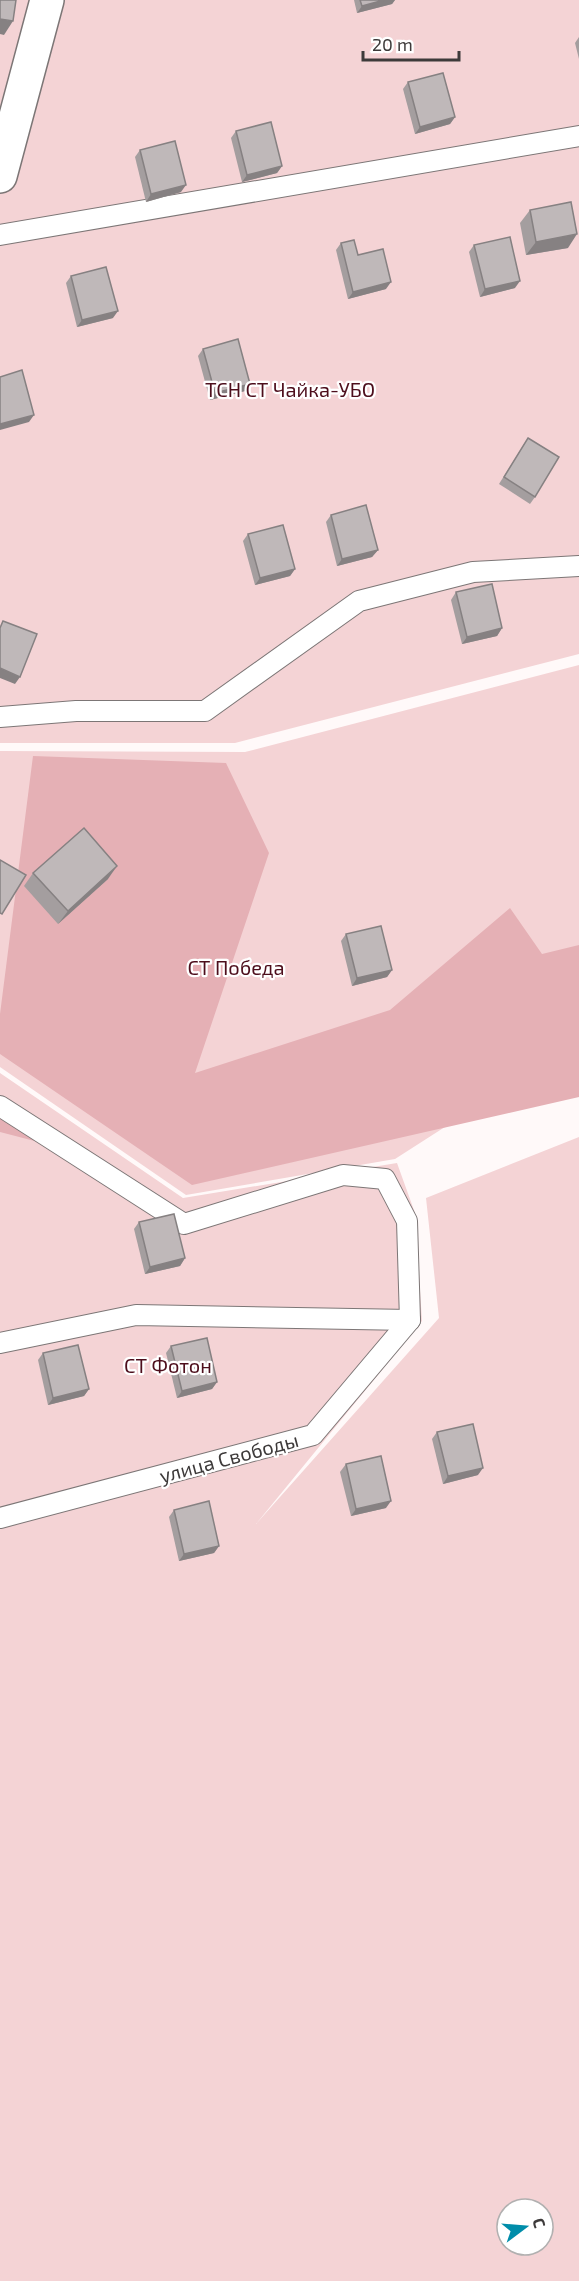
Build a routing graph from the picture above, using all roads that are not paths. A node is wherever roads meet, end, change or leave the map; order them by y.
1 (47, 0) edge
2 (579, 136) edge
3 (0, 176) edge
4 (0, 235) edge
5 (579, 566) edge
6 (0, 717) edge
7 (0, 1106) edge
8 (410, 1320) junction
9 (0, 1342) edge
10 (0, 1518) edge

1 - 3 street
2 - 4 lane
5 - 6 lane
7 - 8 lane
8 - 9 lane
8 - 10 lane, улица Свободы

